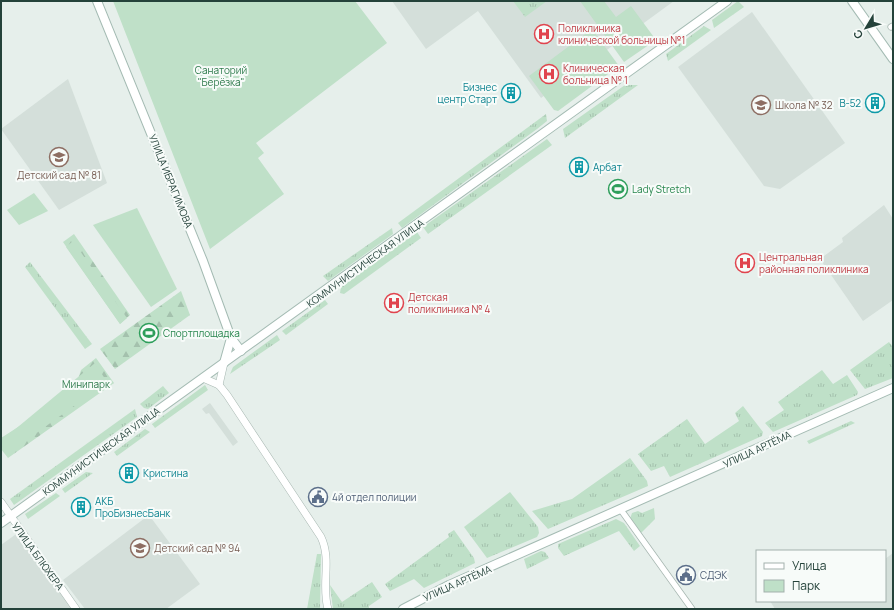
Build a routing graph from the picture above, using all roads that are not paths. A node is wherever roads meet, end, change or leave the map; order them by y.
1 (97, 1) edge
2 (727, 1) edge
3 (852, 1) edge
4 (893, 59) edge
5 (232, 338) junction
6 (241, 351) junction
7 (224, 364) junction
8 (203, 378) junction
9 (219, 385) junction
10 (893, 388) edge
11 (1, 502) edge
12 (621, 510) junction
13 (10, 517) junction
14 (1, 523) edge
15 (76, 609) edge
16 (328, 609) edge
17 (403, 609) edge
18 (692, 609) edge

1 - 5 main road, УЛИЦА ИБРАГИМОВА
2 - 6 main road, КОММУНИСТИЧЕСКАЯ УЛИЦА
3 - 4 main road
5 - 6 main road, УЛИЦА ИБРАГИМОВА
5 - 7 main road
6 - 7 main road, КОММУНИСТИЧЕСКАЯ УЛИЦА
7 - 8 main road, КОММУНИСТИЧЕСКАЯ УЛИЦА
7 - 9 street
8 - 9 street
8 - 13 main road, КОММУНИСТИЧЕСКАЯ УЛИЦА
9 - 16 street
10 - 12 main road, УЛИЦА АРТЁМА
11 - 13 street, УЛИЦА БЛЮХЕРА
12 - 17 main road, УЛИЦА АРТЁМА
12 - 18 street
13 - 14 main road, КОММУНИСТИЧЕСКАЯ УЛИЦА
13 - 15 street, УЛИЦА БЛЮХЕРА

